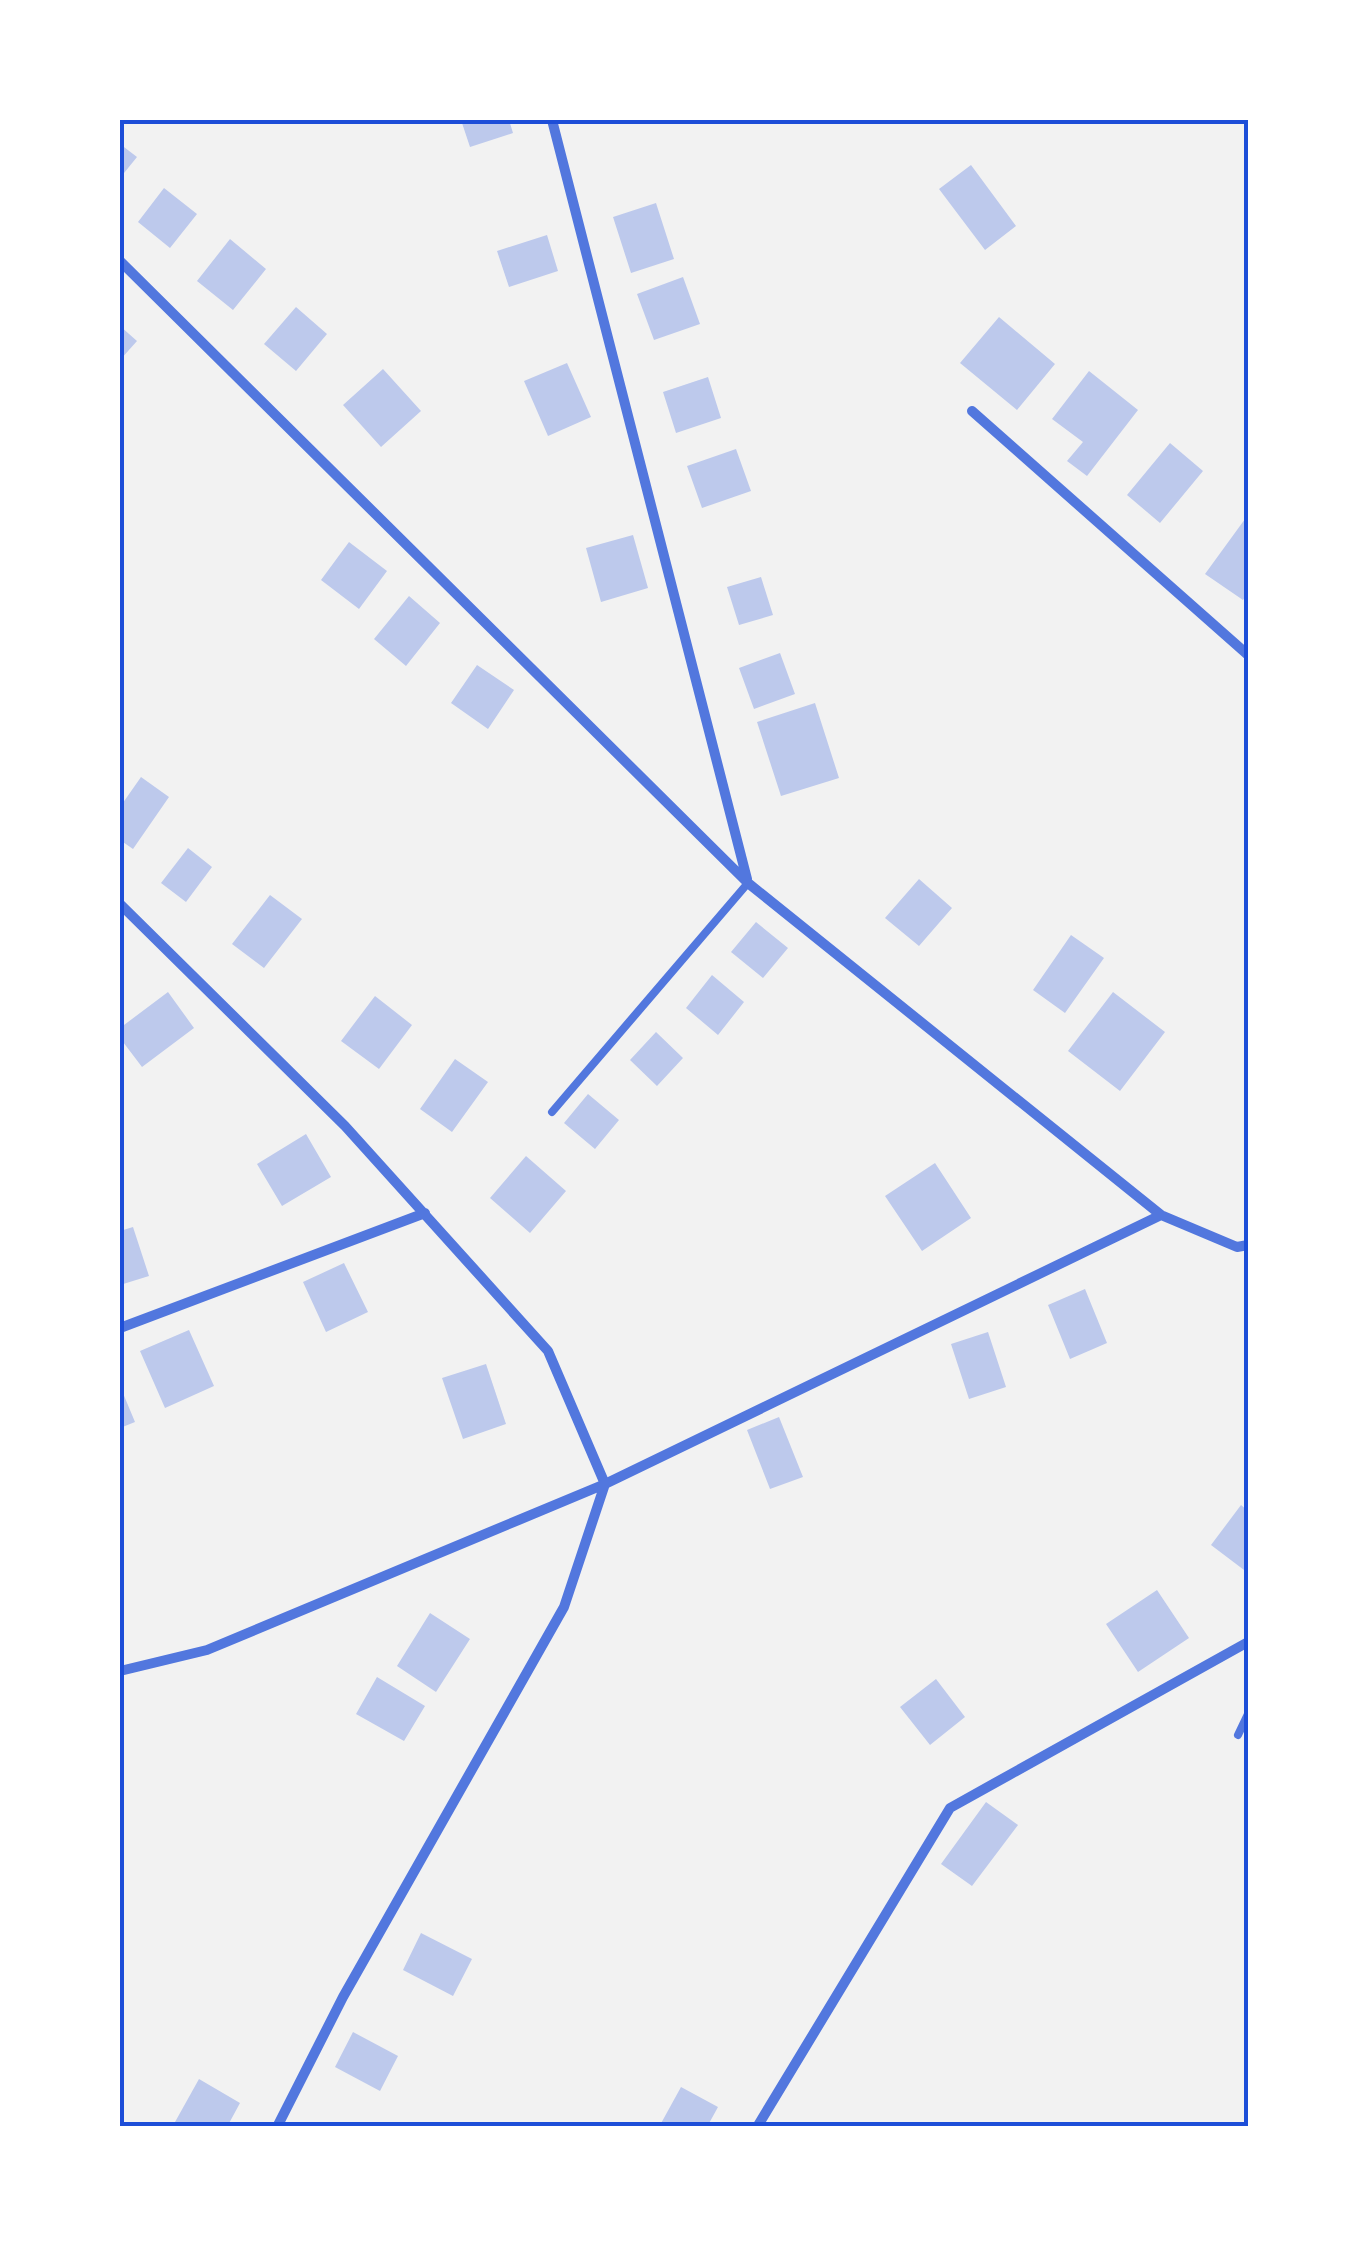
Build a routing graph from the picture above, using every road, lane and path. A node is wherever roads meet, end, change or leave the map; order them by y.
1 (552, 120) edge
2 (120, 262) edge
3 (972, 411) dead end
4 (1248, 655) edge
5 (748, 883) junction
6 (120, 904) edge
7 (552, 1112) dead end
8 (426, 1213) junction
9 (1161, 1215) junction
10 (1248, 1246) edge
11 (120, 1328) edge
12 (606, 1484) junction
13 (1248, 1642) edge
14 (120, 1670) edge
15 (1248, 1714) edge
16 (1238, 1734) dead end
17 (277, 2127) edge
18 (757, 2127) edge

1 - 5 street
2 - 5 street
3 - 4 street
5 - 7 lane
5 - 9 street
6 - 8 street
8 - 11 street
8 - 12 street
9 - 10 street
9 - 12 street
12 - 14 street
12 - 17 street
13 - 18 street
15 - 16 lane

